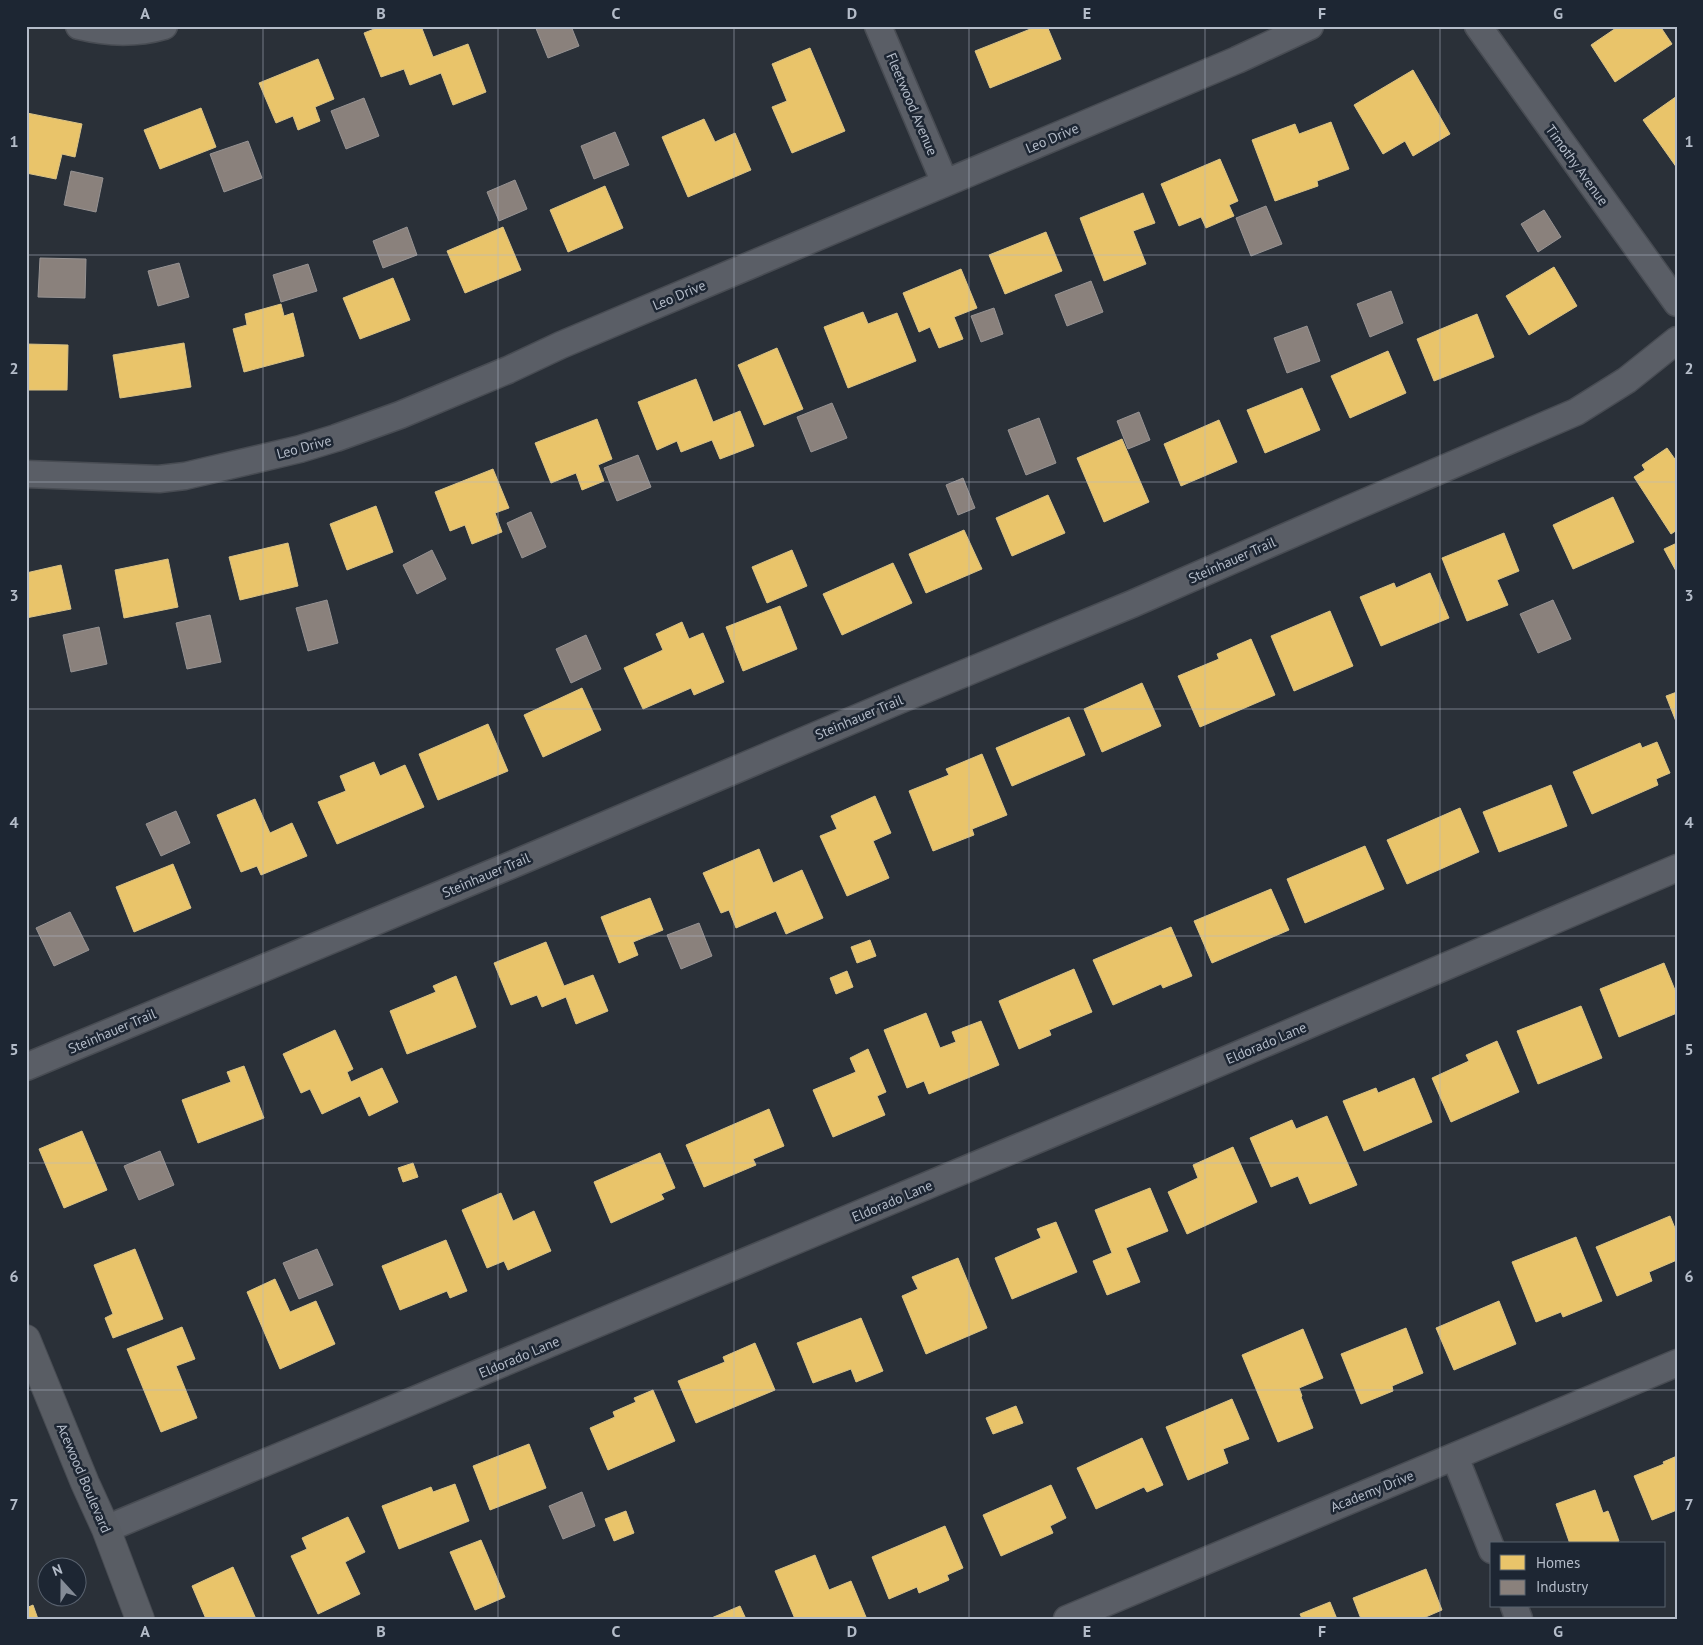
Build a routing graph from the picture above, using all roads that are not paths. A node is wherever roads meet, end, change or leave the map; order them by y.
1 (79, 26) edge
2 (164, 26) edge
3 (878, 26) edge
4 (1310, 26) edge
5 (1478, 26) edge
6 (945, 183) junction
7 (1677, 303) edge
8 (1677, 340) edge
9 (26, 474) edge
10 (1677, 868) edge
11 (26, 1067) edge
12 (26, 1339) edge
13 (1677, 1363) edge
14 (1455, 1457) junction
15 (106, 1529) junction
16 (1490, 1545) edge
17 (140, 1619) edge
18 (1067, 1619) edge

1 - 2 street
3 - 6 street, Fleetwood Avenue
4 - 6 street, Leo Drive
5 - 7 street, Timothy Avenue
6 - 9 street, Leo Drive
8 - 11 street, Steinhauer Trail
10 - 15 street, Eldorado Lane
12 - 15 street, Acewood Boulevard
13 - 14 street, Academy Drive
14 - 16 street
14 - 18 street, Academy Drive
15 - 17 street, Acewood Boulevard

